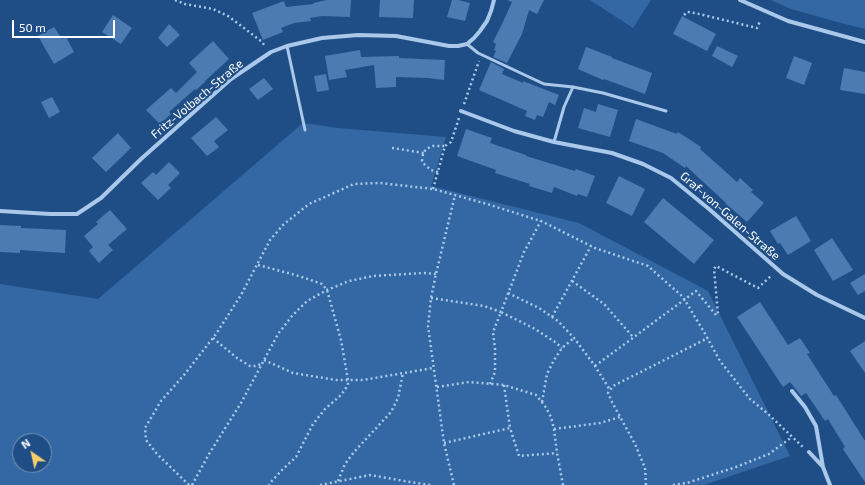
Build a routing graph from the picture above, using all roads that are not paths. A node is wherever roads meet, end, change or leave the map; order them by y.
1 (494, 0) edge
2 (740, 0) edge
3 (865, 42) edge
4 (467, 44) junction
5 (287, 46) junction
6 (573, 87) junction
7 (461, 111) road end
8 (666, 111) dead end
9 (305, 130) dead end
10 (554, 142) junction
11 (0, 211) edge
12 (865, 318) edge
13 (792, 391) dead end
14 (809, 452) road end
15 (823, 467) junction
16 (830, 485) edge

1 - 4 street
2 - 3 street
4 - 5 street, Fritz-Volbach-Straße
4 - 6 lane
5 - 9 lane
5 - 11 street, Fritz-Volbach-Straße
6 - 8 lane
6 - 10 lane
7 - 10 street, Graf-von-Galen-Straße
10 - 12 street, Graf-von-Galen-Straße
13 - 15 street
14 - 15 street
15 - 16 street

